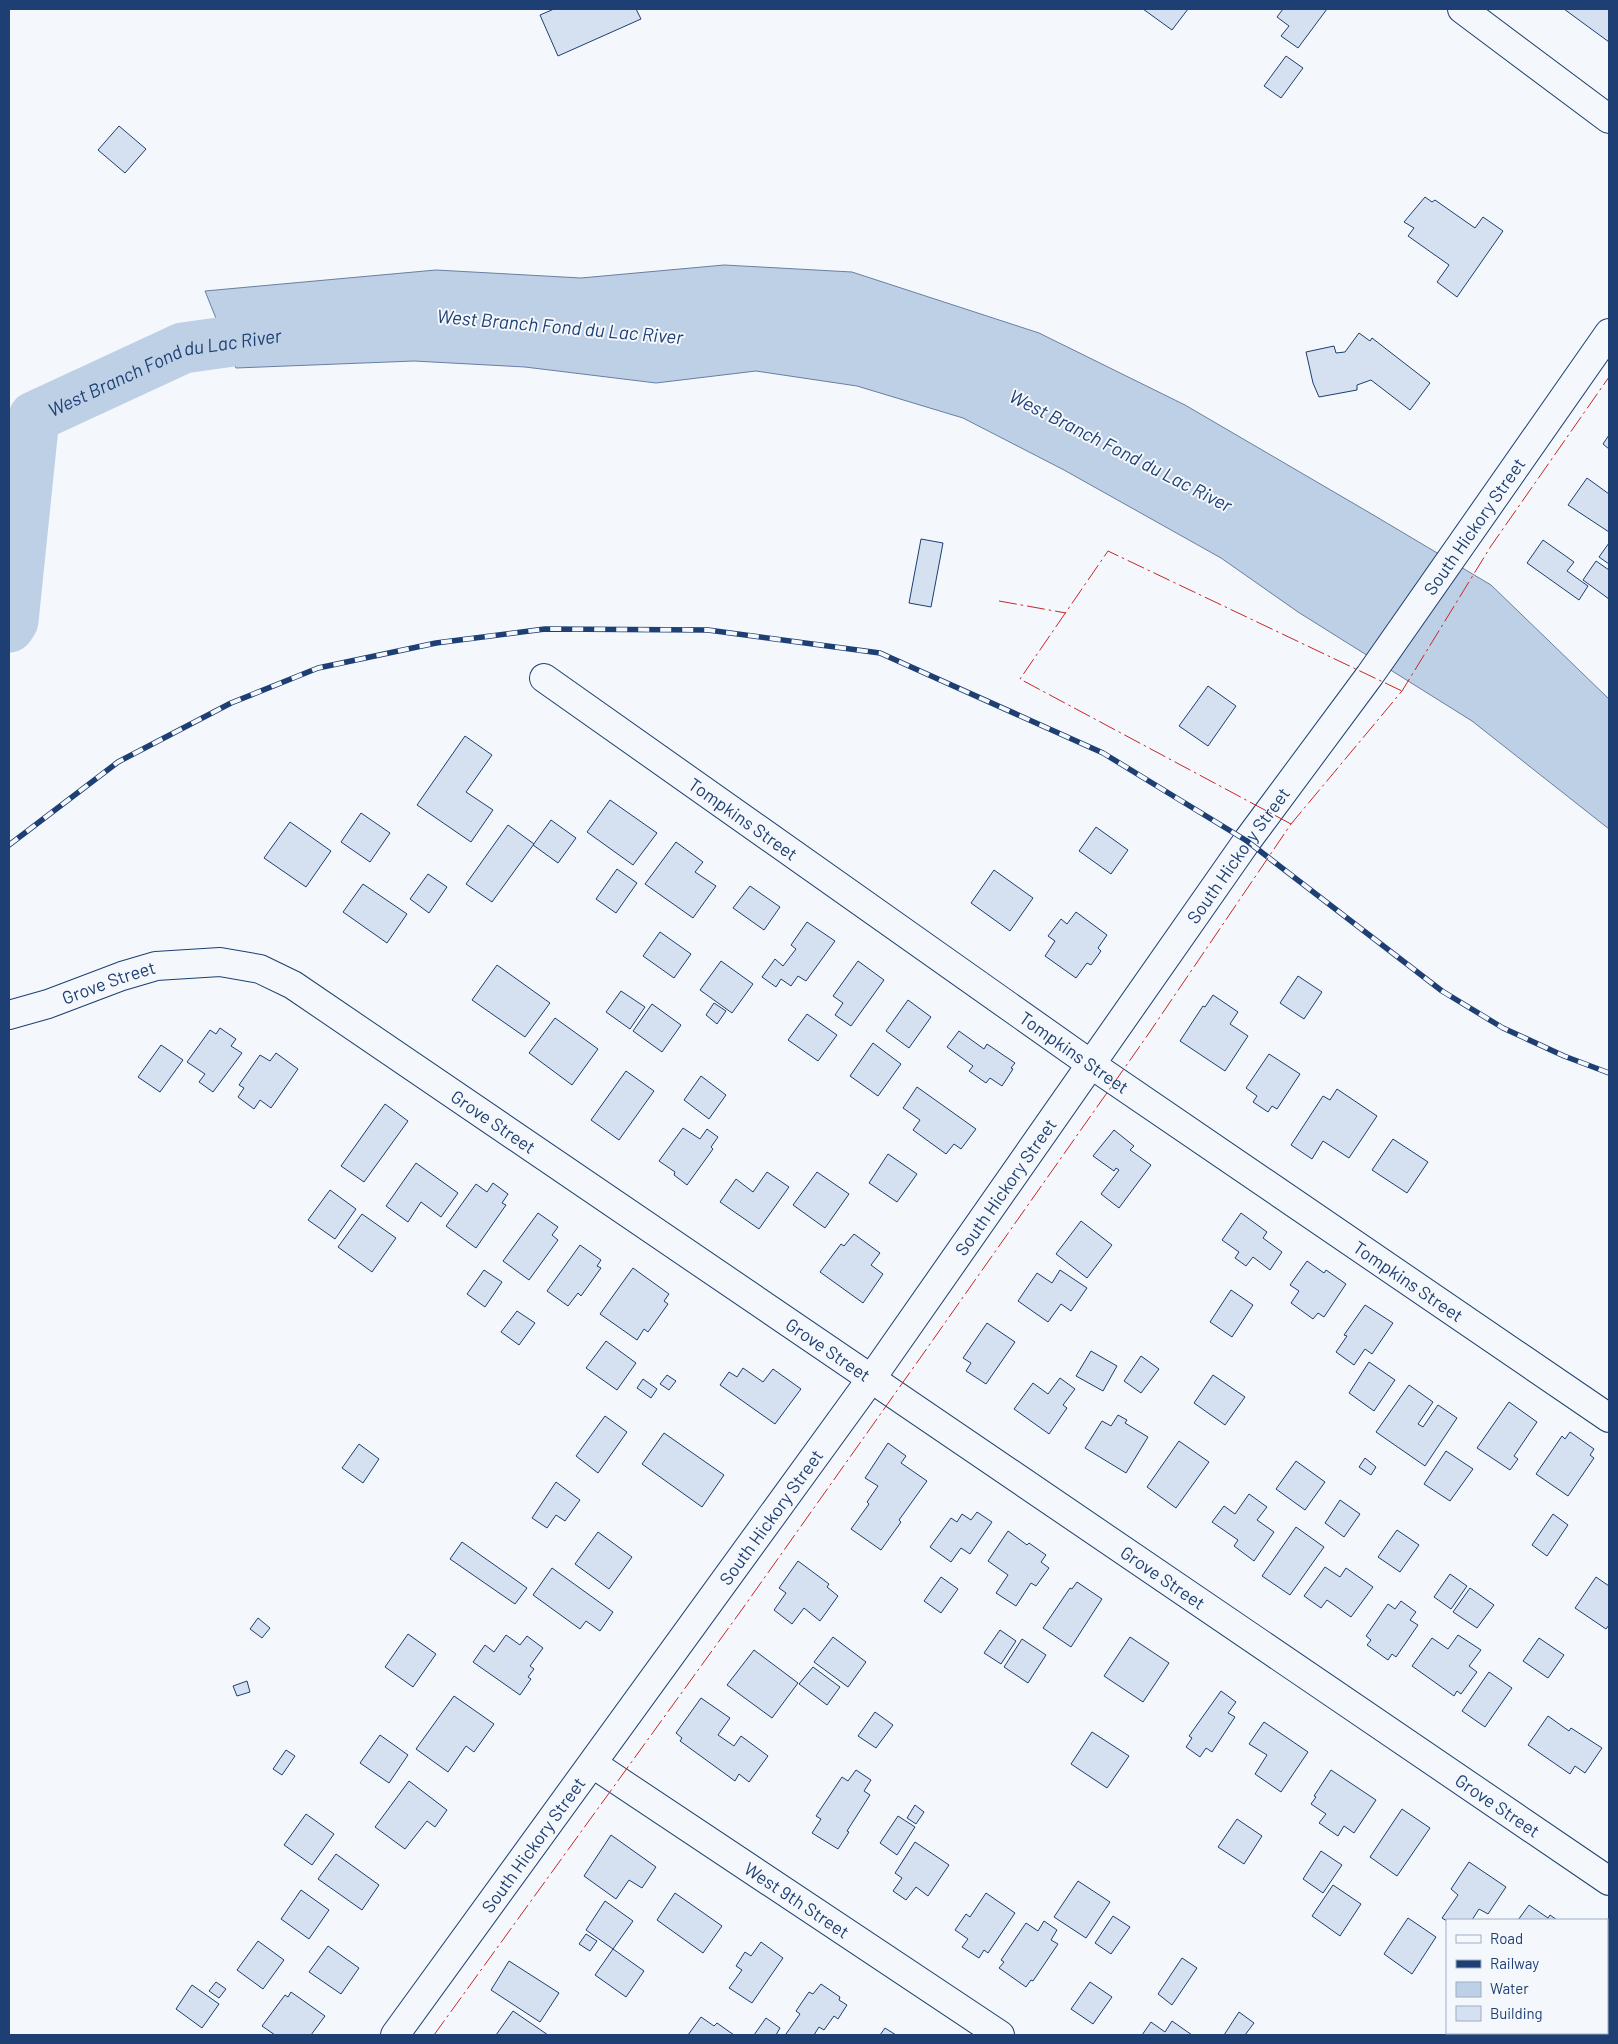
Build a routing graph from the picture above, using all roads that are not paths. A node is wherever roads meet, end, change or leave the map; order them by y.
1 (1462, 9) edge
2 (1609, 119) edge
3 (1609, 334) edge
4 (544, 678) dead end
5 (9, 1015) edge
6 (1092, 1065) junction
7 (871, 1380) junction
8 (1609, 1418) edge
9 (593, 1764) junction
10 (1609, 1881) edge
11 (395, 2035) edge
12 (1000, 2035) edge

1 - 2 street
3 - 6 street, South Hickory Street
4 - 6 street, Tompkins Street
5 - 7 street, Grove Street
6 - 7 street, South Hickory Street
6 - 8 street, Tompkins Street
7 - 9 street, South Hickory Street
7 - 10 street, Grove Street
9 - 11 street, South Hickory Street
9 - 12 street, West 9th Street

